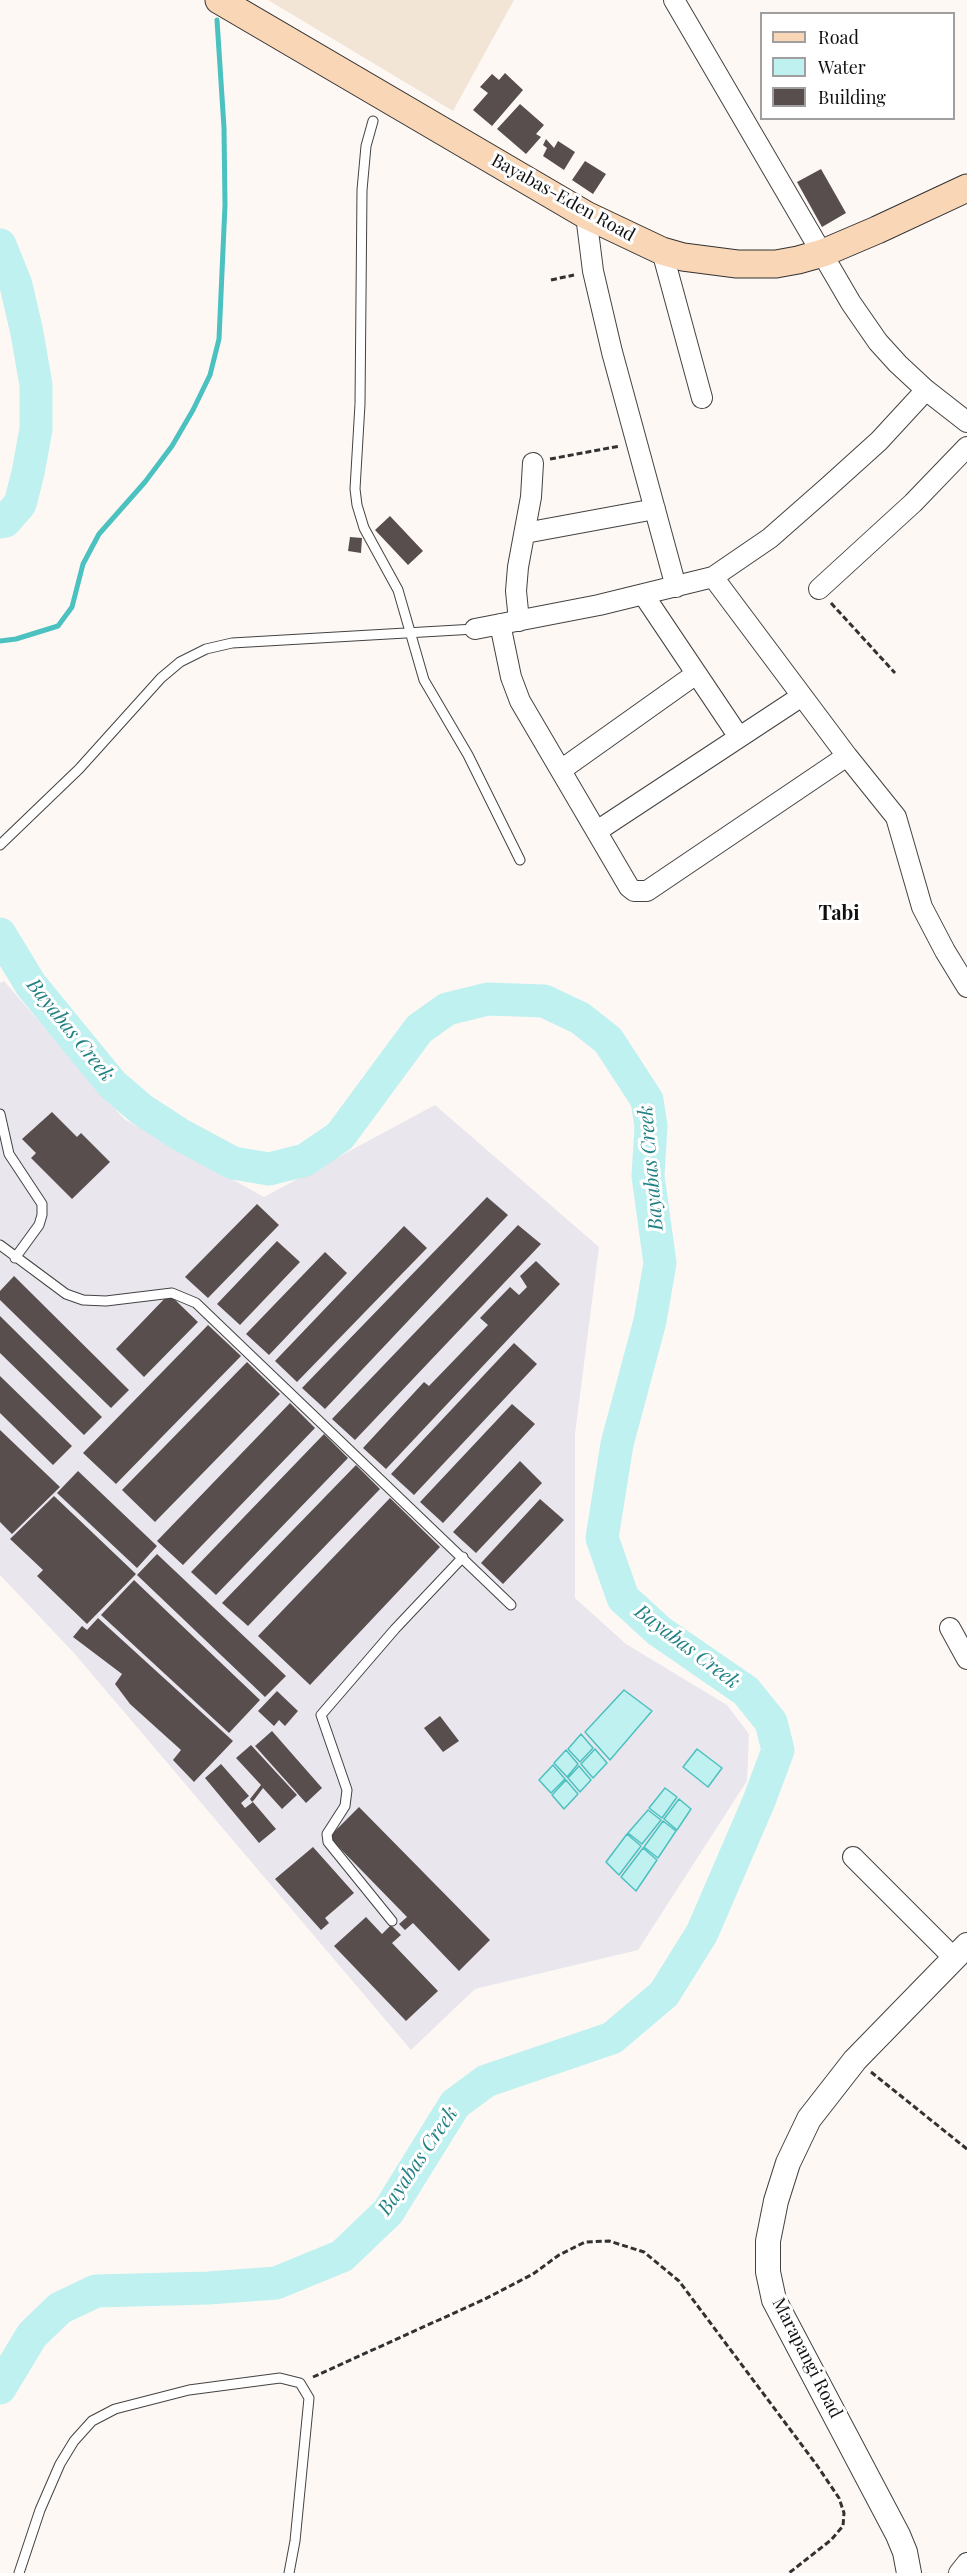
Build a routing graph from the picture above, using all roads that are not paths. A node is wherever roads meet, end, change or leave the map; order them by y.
1 (219, 0) edge
2 (674, 0) edge
3 (373, 121) dead end
4 (967, 188) edge
5 (586, 215) junction
6 (662, 251) junction
7 (823, 253) junction
8 (926, 390) junction
9 (702, 398) dead end
10 (967, 422) edge
11 (967, 447) edge
12 (533, 463) road end
13 (655, 509) junction
14 (525, 533) junction
15 (713, 577) junction
16 (676, 587) junction
17 (819, 589) road end
18 (644, 594) junction
19 (510, 622) junction
20 (475, 628) joint
21 (410, 633) junction
22 (696, 674) junction
23 (802, 696) junction
24 (739, 737) junction
25 (847, 756) junction
26 (561, 770) junction
27 (597, 831) junction
28 (0, 845) edge
29 (520, 860) dead end
30 (967, 987) edge
31 (0, 1114) edge
32 (0, 1245) edge
33 (15, 1258) junction
34 (463, 1557) junction
35 (511, 1605) dead end
36 (950, 1628) dead end
37 (967, 1659) edge
38 (853, 1857) dead end
39 (392, 1921) dead end
40 (961, 1951) edge
41 (967, 2563) edge
42 (20, 2573) edge
43 (289, 2573) edge
44 (909, 2573) edge
45 (959, 2573) edge

1 - 5 main road, Bayabas-Eden Road
2 - 7 street
3 - 21 lane
4 - 7 main road, Bayabas-Eden Road
5 - 6 main road, Bayabas-Eden Road
5 - 13 street
6 - 7 main road, Bayabas-Eden Road
6 - 9 street
7 - 8 street
8 - 10 street
8 - 15 street
11 - 17 street
12 - 14 street
13 - 14 street
13 - 16 street
14 - 19 street
15 - 16 street
15 - 23 street
16 - 18 street
18 - 19 street
18 - 22 street
19 - 20 street
19 - 26 street
20 - 21 lane
21 - 28 lane
21 - 29 lane
22 - 24 street
22 - 26 street
23 - 24 street
23 - 25 street
24 - 27 street
25 - 27 street
25 - 30 street
26 - 27 street
31 - 33 lane
32 - 33 lane
33 - 34 lane
34 - 35 lane
34 - 39 lane
36 - 37 street
38 - 40 street
40 - 44 street, Marapangi Road
41 - 45 street
42 - 43 lane

